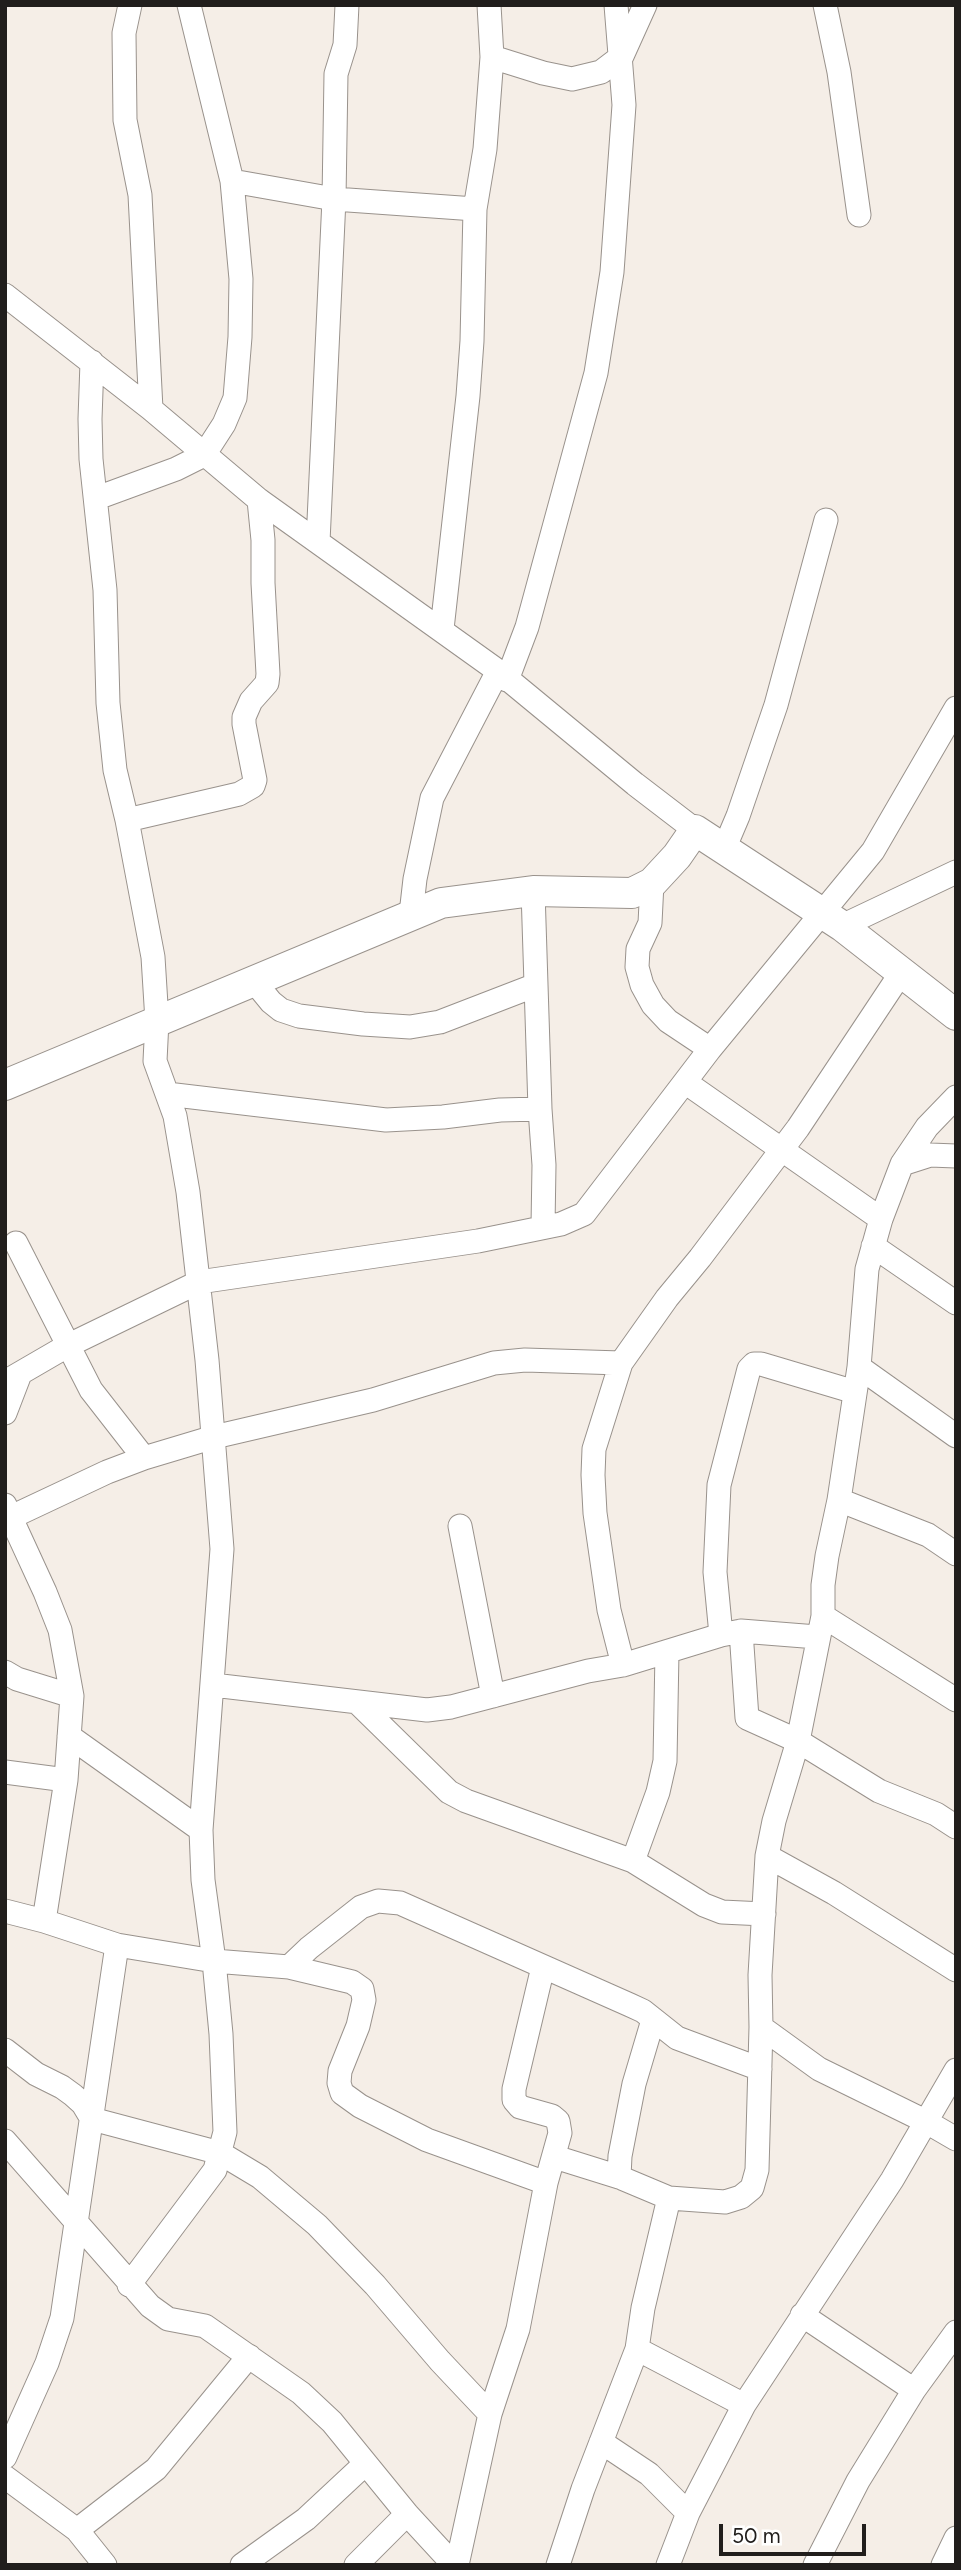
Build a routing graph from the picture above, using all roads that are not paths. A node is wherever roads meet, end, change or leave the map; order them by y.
1 (130, 5) edge
2 (189, 5) edge
3 (347, 5) edge
4 (489, 5) edge
5 (617, 5) edge
6 (645, 5) edge
7 (825, 5) edge
8 (622, 56) junction
9 (492, 57) junction
10 (232, 181) junction
11 (334, 198) junction
12 (475, 209) junction
13 (859, 215) dead end
14 (5, 295) edge
15 (92, 362) junction
16 (151, 409) junction
17 (204, 455) junction
18 (97, 498) junction
19 (259, 500) junction
20 (826, 520) dead end
21 (318, 542) junction
22 (442, 629) junction
23 (502, 675) junction
24 (956, 708) edge
25 (127, 820) junction
26 (695, 830) junction
27 (724, 849) junction
28 (956, 872) edge
29 (415, 879) junction
30 (652, 883) junction
31 (533, 891) junction
32 (441, 903) junction
33 (411, 914) junction
34 (832, 920) junction
35 (901, 973) junction
36 (253, 980) junction
37 (536, 985) junction
38 (956, 1014) edge
39 (157, 1021) junction
40 (710, 1049) junction
41 (685, 1082) junction
42 (5, 1086) edge
43 (167, 1094) junction
44 (956, 1097) edge
45 (540, 1109) junction
46 (782, 1149) junction
47 (956, 1156) edge
48 (902, 1164) junction
49 (881, 1219) junction
50 (542, 1226) junction
51 (16, 1243) dead end
52 (873, 1246) junction
53 (199, 1282) junction
54 (956, 1303) edge
55 (66, 1346) junction
56 (621, 1363) junction
57 (859, 1367) junction
58 (13, 1378) edge
59 (855, 1392) junction
60 (5, 1413) edge
61 (956, 1436) edge
62 (214, 1437) junction
63 (144, 1458) junction
64 (839, 1500) junction
65 (7, 1514) edge
66 (460, 1526) dead end
67 (956, 1554) edge
68 (820, 1627) junction
69 (731, 1633) junction
70 (667, 1652) junction
71 (623, 1665) junction
72 (5, 1672) edge
73 (213, 1685) junction
74 (72, 1696) junction
75 (493, 1696) junction
76 (956, 1700) edge
77 (358, 1703) junction
78 (69, 1736) junction
79 (797, 1741) junction
80 (5, 1772) edge
81 (66, 1780) junction
82 (956, 1827) edge
83 (201, 1830) junction
84 (767, 1856) junction
85 (633, 1861) junction
86 (5, 1912) edge
87 (764, 1914) junction
88 (44, 1921) junction
89 (117, 1945) junction
90 (214, 1961) junction
91 (543, 1967) junction
92 (289, 1968) junction
93 (956, 1970) edge
94 (653, 2020) junction
95 (761, 2027) junction
96 (5, 2050) edge
97 (760, 2069) junction
98 (956, 2070) edge
99 (92, 2119) junction
100 (925, 2121) junction
101 (956, 2140) edge
102 (5, 2141) edge
103 (220, 2153) junction
104 (555, 2157) junction
105 (619, 2177) junction
106 (547, 2183) junction
107 (669, 2198) junction
108 (77, 2222) junction
109 (129, 2285) junction
110 (802, 2315) junction
111 (956, 2332) edge
112 (637, 2349) junction
113 (249, 2356) junction
114 (914, 2390) junction
115 (744, 2405) junction
116 (490, 2414) junction
117 (601, 2442) junction
118 (5, 2457) edge
119 (365, 2464) junction
120 (5, 2477) edge
121 (688, 2513) junction
122 (407, 2514) junction
123 (77, 2530) junction
124 (956, 2538) edge
125 (105, 2565) edge
126 (242, 2565) edge
127 (356, 2565) edge
128 (455, 2565) edge
129 (558, 2565) edge
130 (668, 2565) edge
131 (816, 2565) edge
132 (943, 2565) edge

1 - 16 street
2 - 10 street
3 - 11 street
4 - 9 street
5 - 8 street
6 - 8 street
7 - 13 street
8 - 9 street
8 - 23 street
9 - 12 street
10 - 11 street
10 - 17 street
11 - 12 street
11 - 21 street
12 - 22 street
14 - 15 street
15 - 16 street
15 - 18 street
16 - 17 street
17 - 18 street
17 - 19 street
18 - 25 street
19 - 21 street
19 - 25 street
20 - 27 street
21 - 22 street
22 - 23 street
23 - 26 street
23 - 29 street
24 - 34 street
25 - 39 street
26 - 27 street
26 - 30 street
27 - 34 street
28 - 34 street
29 - 32 street
29 - 33 street
30 - 31 street
30 - 40 street
31 - 32 street
31 - 37 street
32 - 33 street
33 - 36 street
34 - 35 street
34 - 40 street
35 - 38 street
35 - 46 street
36 - 37 street
36 - 39 street
37 - 45 street
39 - 42 street
39 - 43 street
40 - 41 street
41 - 46 street
41 - 50 street
43 - 45 street
43 - 53 street
44 - 48 street
45 - 50 street
46 - 49 street
46 - 56 street
47 - 48 street
48 - 49 street
49 - 52 street
50 - 53 street
51 - 55 street
52 - 54 street
52 - 57 street
53 - 55 street
53 - 62 street
55 - 58 street
55 - 63 street
56 - 62 street
56 - 71 street
57 - 59 street
57 - 61 street
58 - 60 street
59 - 64 street
59 - 69 street
62 - 63 street
62 - 73 street
63 - 65 street
64 - 67 street
64 - 68 street
65 - 74 street
66 - 75 street
68 - 69 street
68 - 76 street
68 - 79 street
69 - 70 street
69 - 79 street
70 - 71 street
70 - 85 street
71 - 75 street
72 - 74 street
73 - 77 street
73 - 83 street
74 - 78 street
75 - 77 street
77 - 85 street
78 - 81 street
78 - 83 street
79 - 82 street
79 - 84 street
80 - 81 street
81 - 88 street
83 - 90 street
84 - 87 street
84 - 93 street
85 - 87 street
86 - 88 street
87 - 95 street
88 - 89 street
89 - 90 street
89 - 99 street
90 - 92 street
90 - 103 street
91 - 92 street
91 - 94 street
91 - 104 street
92 - 106 street
94 - 97 street
94 - 105 street
95 - 97 street
95 - 100 street
96 - 99 street
97 - 107 street
98 - 100 street
99 - 103 street
99 - 108 street
100 - 101 street
100 - 110 street
102 - 108 street
103 - 109 street
103 - 116 street
104 - 105 street
104 - 106 street
105 - 107 street
106 - 116 street
107 - 112 street
108 - 109 street
108 - 118 street
109 - 113 street
110 - 114 street
110 - 115 street
111 - 114 street
112 - 115 street
112 - 117 street
113 - 119 street
113 - 123 street
114 - 131 street
115 - 121 street
116 - 128 street
117 - 121 street
117 - 129 street
119 - 122 street
119 - 126 street
120 - 123 street
121 - 130 street
122 - 127 street
122 - 128 street
123 - 125 street
124 - 132 street

